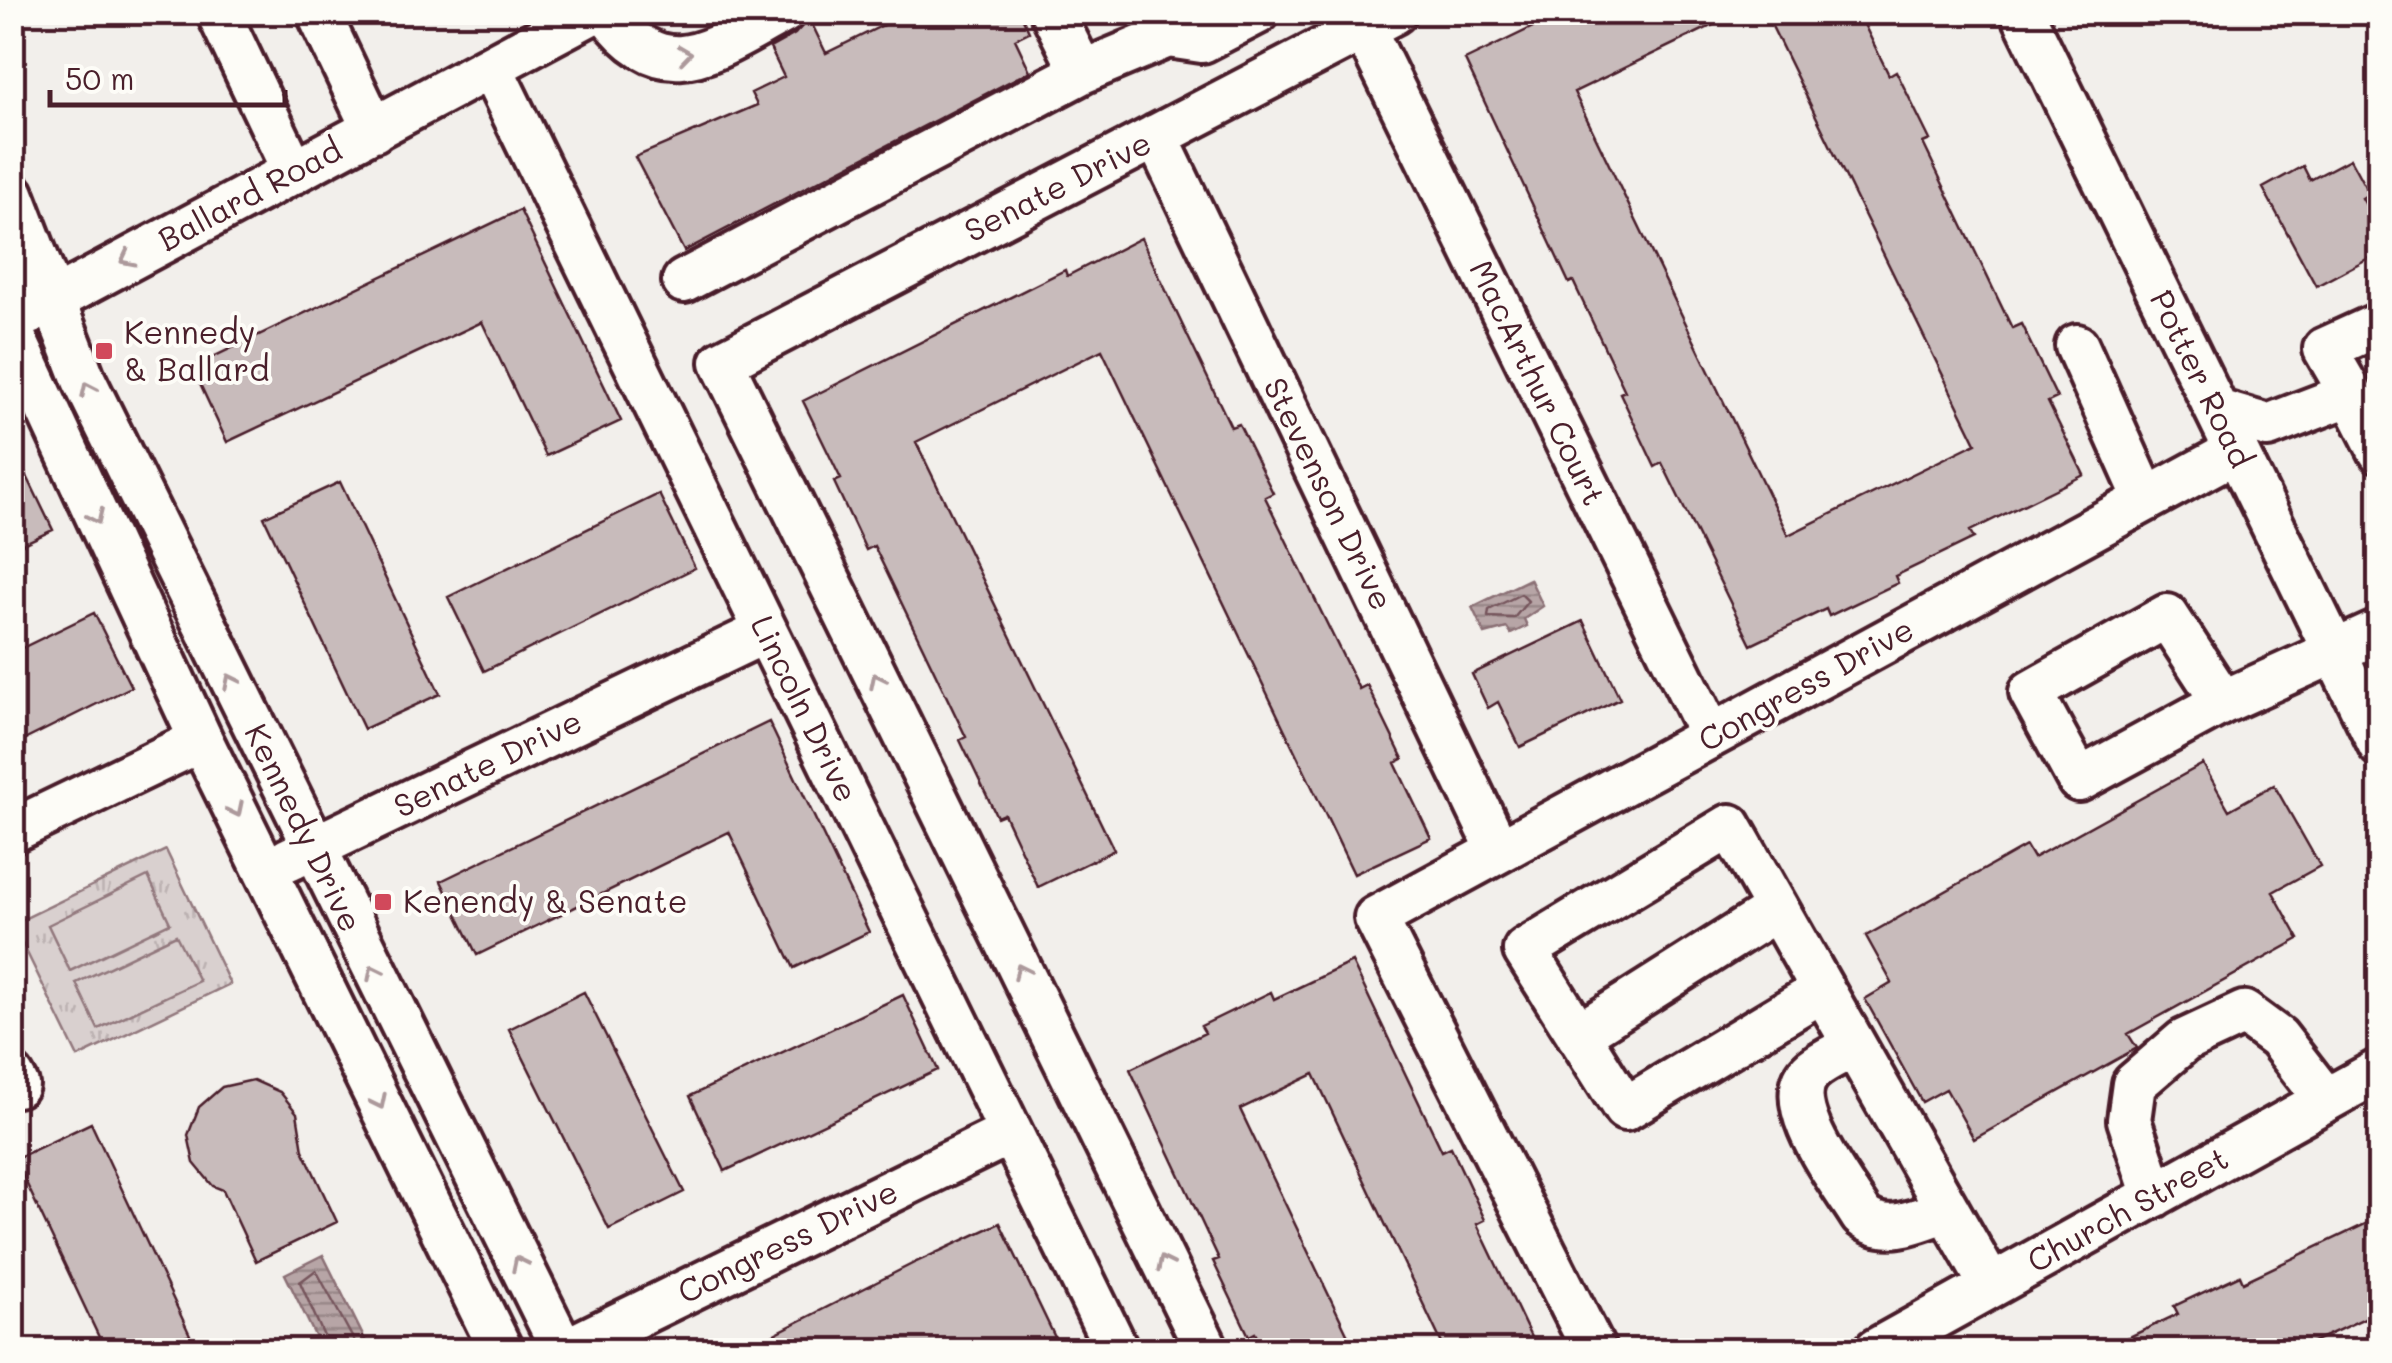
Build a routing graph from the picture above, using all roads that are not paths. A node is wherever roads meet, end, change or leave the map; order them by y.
1 (218, 12) edge
2 (318, 12) edge
3 (593, 12) edge
4 (607, 12) edge
5 (783, 12) edge
6 (1052, 12) edge
7 (1258, 12) edge
8 (2022, 12) edge
9 (1379, 21) edge
10 (1162, 24) edge
11 (491, 68) junction
12 (1082, 72) junction
13 (374, 130) junction
14 (1156, 136) junction
15 (294, 172) junction
16 (12, 194) edge
17 (684, 281) dead end
18 (50, 301) junction
19 (12, 321) edge
20 (2380, 324) edge
21 (12, 332) edge
22 (2077, 346) dead end
23 (2351, 394) junction
24 (2216, 411) junction
25 (2236, 451) junction
26 (2380, 451) edge
27 (2146, 500) junction
28 (766, 630) junction
29 (2380, 631) edge
30 (2335, 654) junction
31 (2223, 702) dead end
32 (1711, 736) junction
33 (202, 740) junction
34 (2380, 746) edge
35 (12, 831) edge
36 (312, 848) junction
37 (1499, 852) junction
38 (265, 871) junction
39 (1777, 908) junction
40 (1823, 990) junction
41 (1578, 1035) junction
42 (1854, 1045) junction
43 (2380, 1070) edge
44 (2326, 1100) junction
45 (1010, 1132) junction
46 (2154, 1196) junction
47 (1948, 1210) junction
48 (1990, 1286) junction
49 (501, 1350) edge
50 (564, 1350) edge
51 (1117, 1350) edge
52 (1207, 1350) edge
53 (1594, 1350) edge
54 (1876, 1350) edge

1 - 15 street
2 - 13 street
3 - 11 street, Ballard Road
4 -> 5 street
6 - 12 street
7 - 10 street
8 - 24 street, Potter Road
9 - 14 street, Senate Drive
9 - 32 street, MacArthur Court
10 - 12 street
11 - 13 street, Ballard Road
11 - 28 street, Lincoln Drive
12 - 17 street
13 - 15 street, Ballard Road
14 - 37 street, Stevenson Drive
52 -> 14 street, Senate Drive
15 -> 18 street, Ballard Road
16 - 18 street, Kennedy Drive
18 - 19 street, Ballard Road
36 -> 18 street, Kennedy Drive
20 - 23 street
21 -> 33 street, Kennedy Drive
22 - 27 street
23 - 24 street
23 - 26 street
24 - 25 street, Potter Road
25 - 27 street, Congress Drive
25 - 30 street, Potter Road
27 - 32 street, Congress Drive
28 - 36 street, Senate Drive
28 - 45 street, Lincoln Drive
29 - 30 street
30 - 31 street
30 - 34 street, Potter Road
32 - 37 street, Congress Drive
33 - 35 street
33 -> 38 street, Kennedy Drive
36 - 38 street, Senate Drive
50 -> 36 street, Kennedy Drive
37 - 53 street, Congress Drive
38 -> 49 street, Kennedy Drive
39 - 40 street
39 - 41 street
39 - 41 street
40 - 41 street
40 - 42 street
42 - 47 street
42 - 47 street
43 - 44 street, Church Street
44 - 46 street, Church Street
44 - 46 street
45 - 50 street, Congress Drive
45 - 51 street, Lincoln Drive
46 - 48 street, Church Street
47 - 48 street
48 - 54 street, Church Street

